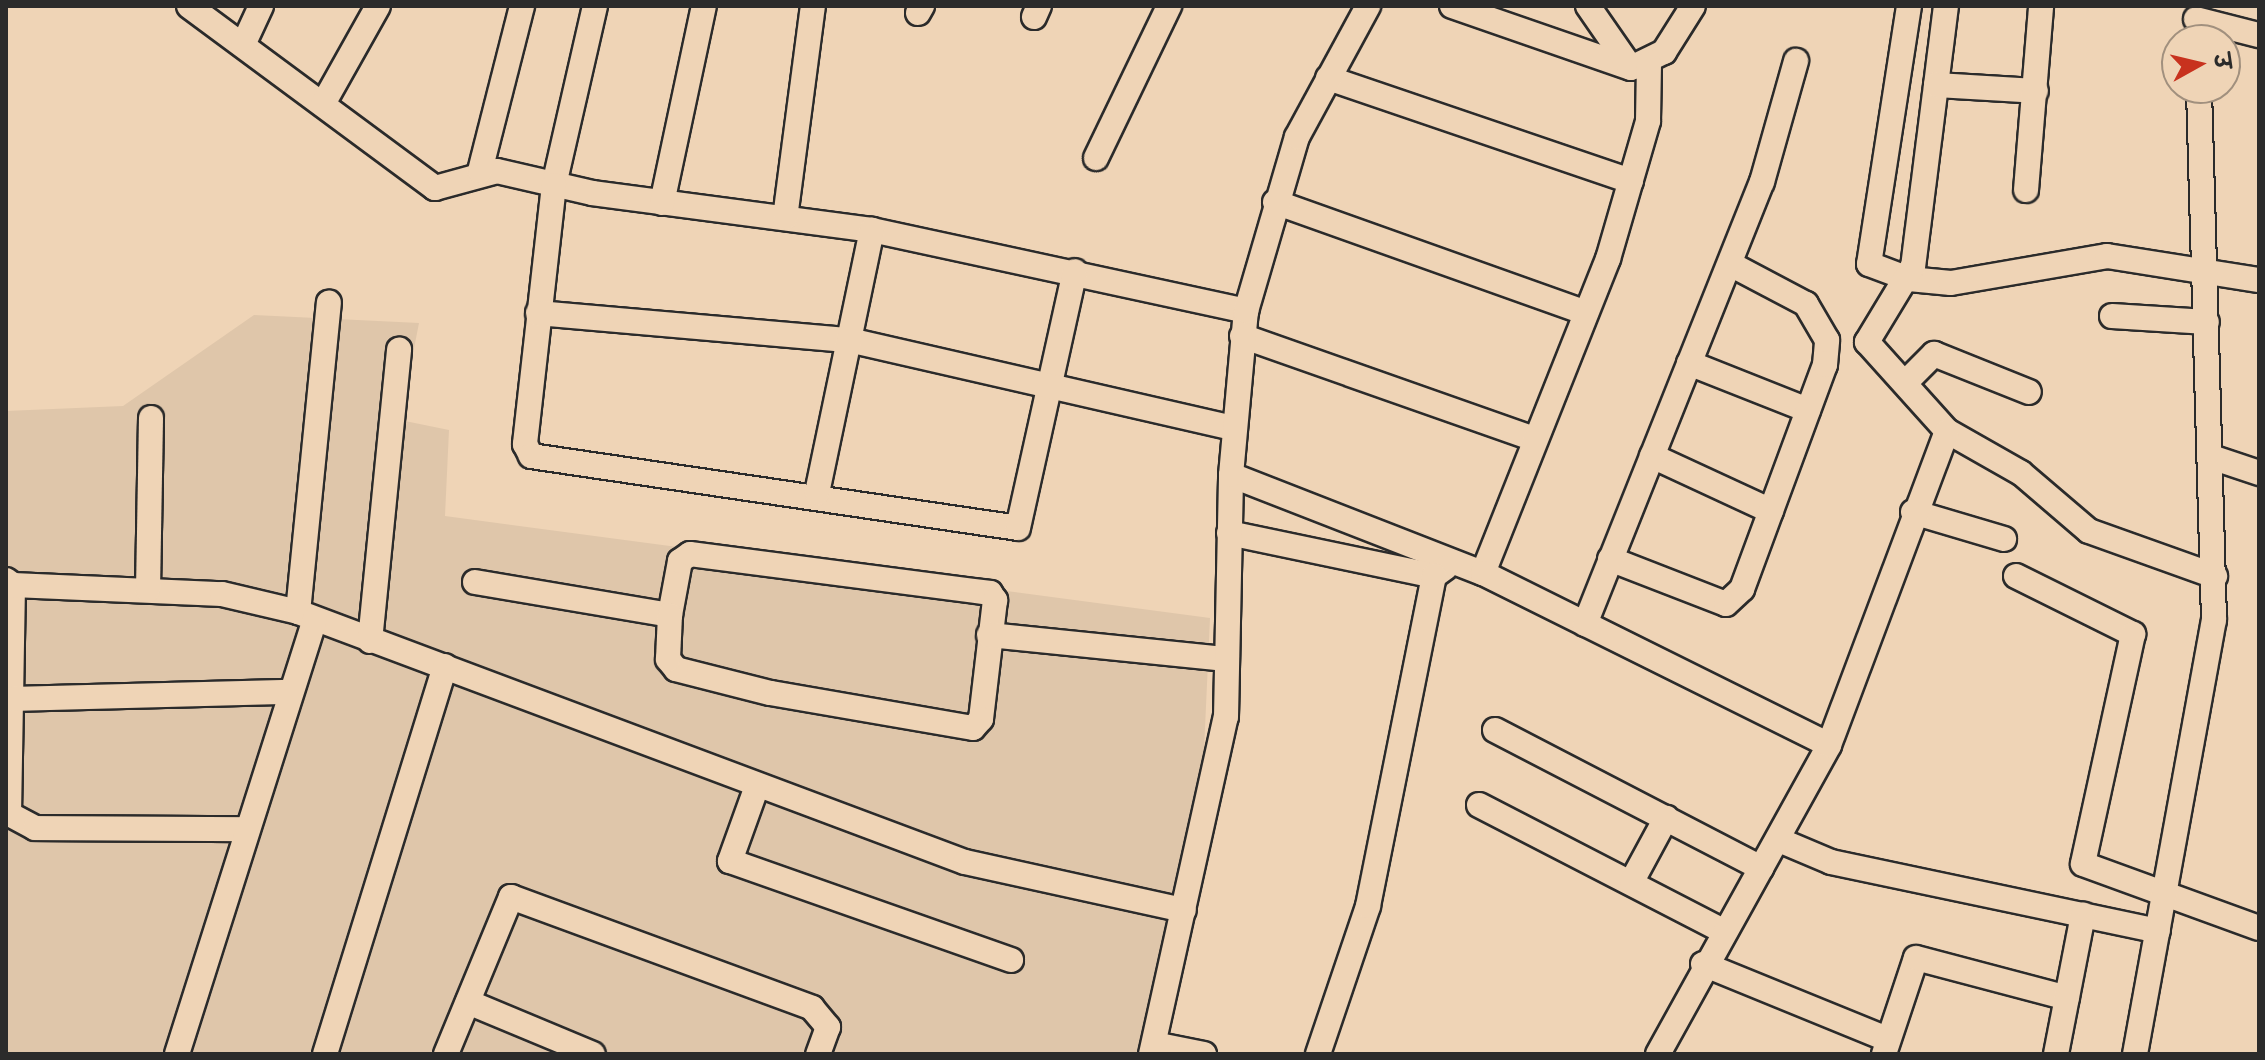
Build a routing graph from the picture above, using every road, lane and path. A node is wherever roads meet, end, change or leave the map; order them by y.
1 (189, 6) edge
2 (261, 6) edge
3 (378, 6) edge
4 (522, 6) edge
5 (595, 6) edge
6 (704, 6) edge
7 (813, 6) edge
8 (1169, 6) edge
9 (1368, 6) edge
10 (1452, 6) edge
11 (1588, 6) edge
12 (1693, 6) edge
13 (1909, 6) edge
14 (1946, 6) edge
15 (2041, 6) edge
16 (2197, 22) edge
17 (2259, 35) edge
18 (243, 45) junction
19 (1796, 61) dead end
20 (1640, 66) junction
21 (1328, 78) junction
22 (1936, 85) junction
23 (2036, 91) junction
24 (323, 104) junction
25 (2200, 104) edge
26 (1096, 158) dead end
27 (480, 171) junction
28 (1631, 181) junction
29 (554, 185) junction
30 (2026, 190) dead end
31 (1275, 202) junction
32 (662, 203) junction
33 (785, 218) junction
34 (872, 230) junction
35 (1730, 264) junction
36 (2207, 268) junction
37 (1075, 271) junction
38 (1909, 279) junction
39 (2259, 280) edge
40 (329, 303) dead end
41 (1246, 311) junction
42 (538, 313) junction
43 (1586, 313) junction
44 (2112, 316) dead end
45 (2207, 322) junction
46 (1242, 336) junction
47 (849, 340) junction
48 (399, 349) dead end
49 (1689, 363) junction
50 (1908, 380) junction
51 (1046, 389) junction
52 (2029, 392) dead end
53 (1808, 410) junction
54 (151, 418) dead end
55 (1234, 428) junction
56 (1947, 431) junction
57 (1534, 439) junction
58 (1652, 456) junction
59 (2211, 457) junction
60 (2259, 473) edge
61 (1231, 475) junction
62 (817, 493) junction
63 (1771, 511) junction
64 (1913, 512) junction
65 (1229, 533) junction
66 (2004, 539) dead end
67 (1610, 559) junction
68 (1442, 567) junction
69 (1483, 573) junction
70 (2016, 576) dead end
71 (2215, 576) junction
72 (475, 582) dead end
73 (9, 583) edge
74 (148, 590) junction
75 (670, 615) junction
76 (307, 616) junction
77 (1585, 624) junction
78 (989, 635) junction
79 (370, 641) junction
80 (1227, 659) junction
81 (445, 666) junction
82 (289, 692) junction
83 (13, 699) junction
84 (1495, 730) dead end
85 (1829, 745) junction
86 (757, 786) junction
87 (1479, 805) dead end
88 (1666, 818) junction
89 (243, 829) junction
90 (1779, 840) junction
91 (1761, 868) junction
92 (1632, 881) junction
93 (2167, 897) junction
94 (1184, 910) junction
95 (2083, 915) junction
96 (2258, 922) edge
97 (1723, 931) junction
98 (2158, 931) junction
99 (1011, 960) dead end
100 (1703, 964) junction
101 (2067, 998) junction
102 (468, 1002) junction
103 (1886, 1046) edge
104 (1152, 1049) edge
105 (177, 1054) edge
106 (325, 1054) edge
107 (446, 1054) edge
108 (593, 1054) edge
109 (818, 1054) edge
110 (1204, 1054) edge
111 (1318, 1054) edge
112 (1658, 1054) edge
113 (2056, 1054) edge
114 (2135, 1054) edge

1 - 18 street
2 - 18 street
3 - 24 street
4 - 27 street
5 - 29 street
6 - 32 street
7 - 33 street
8 - 26 street
9 - 21 street
10 - 20 street
11 - 20 street
12 - 20 street
13 - 38 street
14 - 22 street
15 - 23 street
16 - 17 street
18 - 24 street
19 - 35 street
20 - 28 street
21 - 28 street
21 - 31 street
22 - 23 street
22 - 38 street
23 - 30 street
24 - 27 street
25 - 36 street
27 - 29 street
28 - 43 street
29 - 32 street
29 - 42 street
31 - 41 street
31 - 43 street
32 - 33 street
33 - 34 street
34 - 37 street
34 - 47 street
35 - 49 street
35 - 53 street
36 - 38 street
36 - 39 street
36 - 45 street
37 - 41 street
37 - 51 street
38 - 50 street
40 - 76 street
41 - 46 street
42 - 47 street
42 - 62 street
43 - 57 street
44 - 45 street
45 - 59 street
46 - 55 street
46 - 57 street
47 - 51 street
47 - 62 street
48 - 79 street
49 - 53 street
49 - 58 street
50 - 52 street
50 - 56 street
51 - 55 street
51 - 62 street
53 - 63 street
54 - 74 street
55 - 61 street
56 - 64 street
56 - 71 street
57 - 69 street
58 - 63 street
58 - 67 street
59 - 60 street
59 - 71 street
61 - 65 street
61 - 68 street
63 - 67 street
64 - 66 street
64 - 85 street
65 - 68 street
65 - 80 street
67 - 77 street
68 - 69 street
68 - 111 street
69 - 77 street
70 - 93 street
71 - 93 street
72 - 75 street
73 - 74 street
73 - 83 street
74 - 76 street
75 - 78 street
75 - 78 street
76 - 79 street
76 - 82 street
77 - 85 street
78 - 80 street
79 - 81 street
80 - 94 street
81 - 86 street
81 - 106 street
82 - 83 street
82 - 89 street
83 - 89 street
84 - 88 street
85 - 90 street
86 - 94 street
86 - 99 street
87 - 92 street
88 - 91 street
88 - 92 street
89 - 105 street
90 - 91 street
90 - 95 street
91 - 97 street
92 - 97 street
93 - 96 street
93 - 98 street
94 - 104 street
95 - 98 street
95 - 101 street
97 - 100 street
98 - 114 street
100 - 103 street
100 - 112 street
101 - 103 street
101 - 113 street
102 - 107 street
102 - 108 street
102 - 109 street
104 - 110 street

